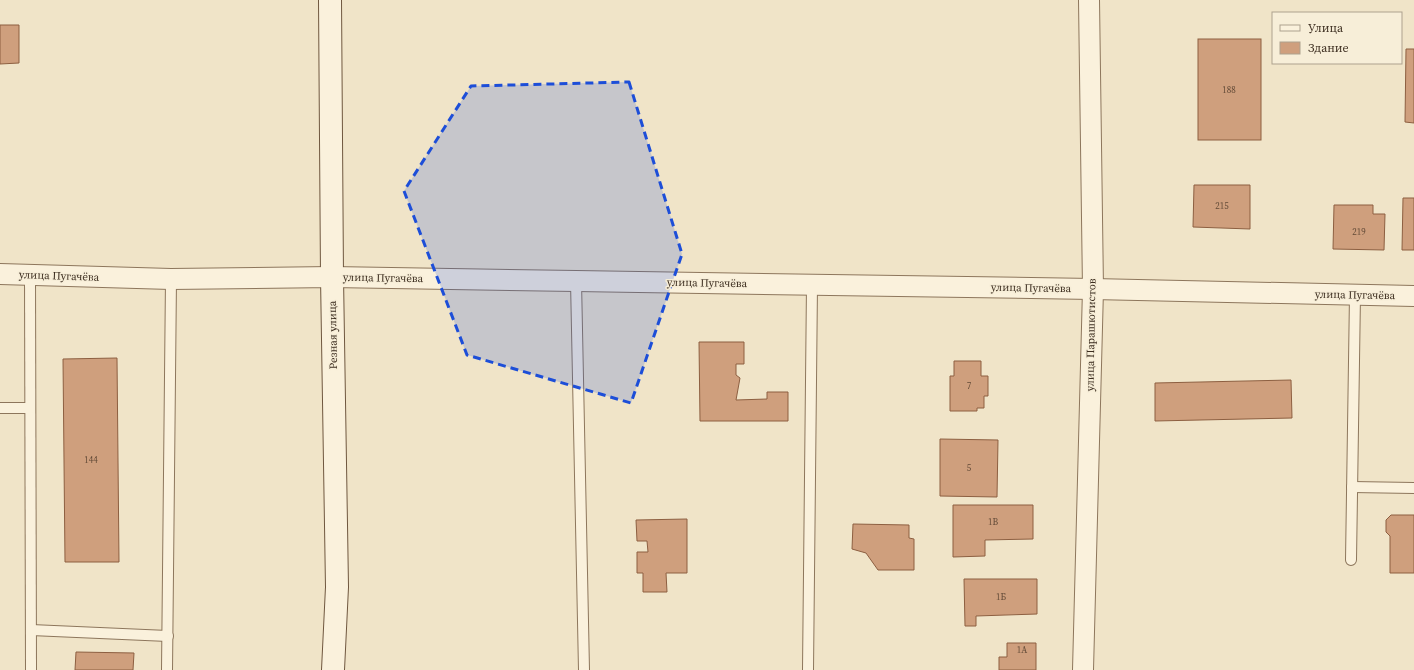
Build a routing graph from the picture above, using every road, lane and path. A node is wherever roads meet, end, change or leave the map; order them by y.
1 (330, 0) edge
2 (1089, 0) edge
3 (0, 274) edge
4 (30, 275) junction
5 (332, 277) junction
6 (171, 279) junction
7 (576, 281) junction
8 (812, 284) junction
9 (1093, 289) junction
10 (1355, 295) junction
11 (1414, 296) edge
12 (0, 408) edge
13 (30, 408) junction
14 (1352, 487) junction
15 (1414, 488) edge
16 (1351, 560) dead end
17 (31, 630) junction
18 (168, 636) junction
19 (31, 670) edge
20 (168, 670) edge
21 (333, 670) edge
22 (584, 670) edge
23 (808, 670) edge
24 (1083, 670) edge

1 - 5 street, Резная улица
2 - 9 street, улица Парашютистов
3 - 4 street, улица Пугачёва
4 - 6 street, улица Пугачёва
4 - 13 lane
5 - 6 street, улица Пугачёва
5 - 7 street, улица Пугачёва
5 - 21 street, Резная улица
6 - 18 lane
7 - 8 street, улица Пугачёва
7 - 22 lane
8 - 9 street, улица Пугачёва
8 - 23 lane
9 - 10 street, улица Пугачёва
9 - 24 street, улица Парашютистов
10 - 11 street, улица Пугачёва
10 - 14 lane
12 - 13 lane
13 - 17 lane
14 - 15 lane
14 - 16 lane
17 - 18 lane
17 - 19 lane
18 - 20 lane

